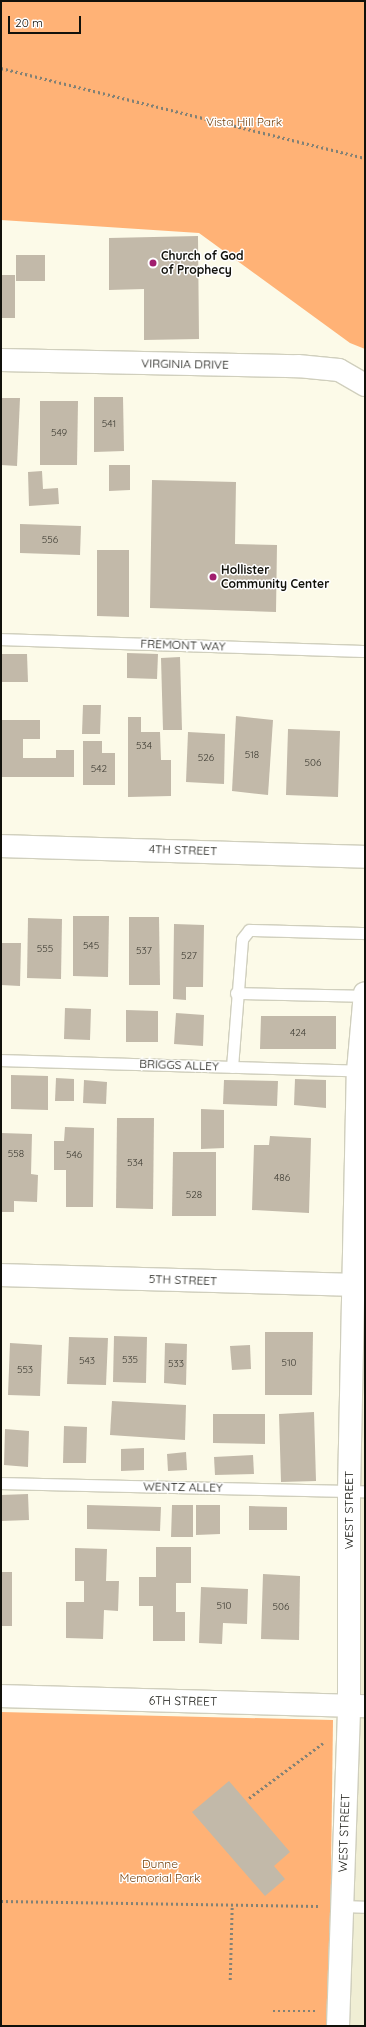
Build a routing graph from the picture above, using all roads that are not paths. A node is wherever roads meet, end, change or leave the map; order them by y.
1 (1, 360) edge
2 (365, 385) edge
3 (1, 639) edge
4 (365, 651) edge
5 (1, 846) edge
6 (365, 857) edge
7 (365, 933) edge
8 (365, 993) edge
9 (236, 994) junction
10 (365, 996) edge
11 (1, 1060) edge
12 (232, 1067) junction
13 (361, 1071) edge
14 (1, 1275) edge
15 (359, 1285) edge
16 (1, 1483) edge
17 (357, 1491) edge
18 (1, 1696) edge
19 (354, 1712) edge
20 (341, 1906) junction
21 (365, 1907) edge
22 (338, 2019) edge

1 - 2 street, VIRGINIA DRIVE
3 - 4 lane, FREMONT WAY
5 - 6 street, 4TH STREET
7 - 9 lane
8 - 10 street, WEST STREET
9 - 10 lane
9 - 12 lane
10 - 13 street, WEST STREET
11 - 12 lane, BRIGGS ALLEY
12 - 13 lane, BRIGGS ALLEY
13 - 15 street, WEST STREET
14 - 15 street, 5TH STREET
15 - 17 street, WEST STREET
16 - 17 lane, WENTZ ALLEY
17 - 19 street, WEST STREET
18 - 19 street, 6TH STREET
19 - 20 street, WEST STREET
20 - 21 lane
20 - 22 street, WEST STREET

